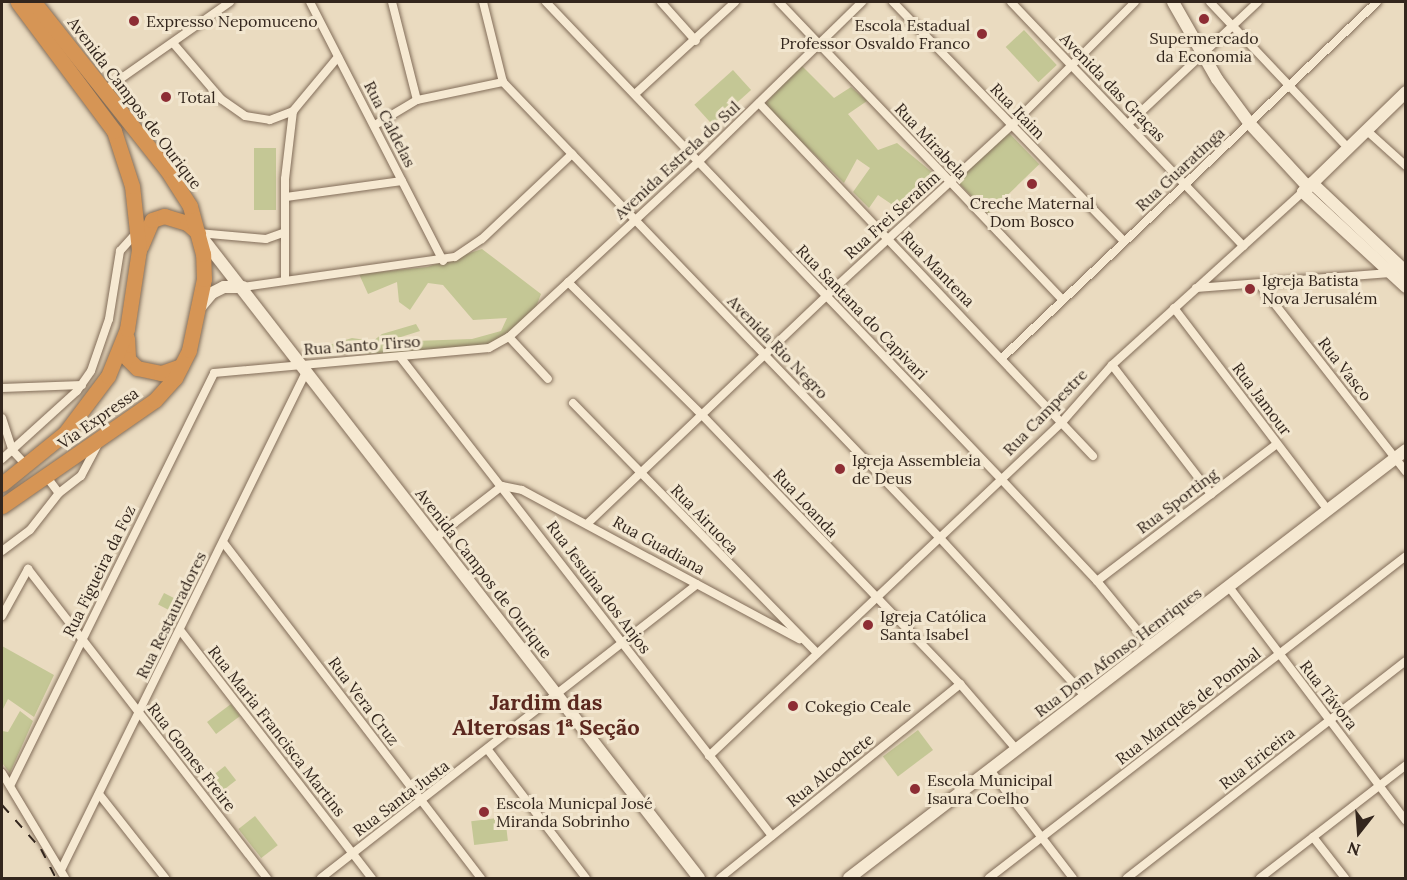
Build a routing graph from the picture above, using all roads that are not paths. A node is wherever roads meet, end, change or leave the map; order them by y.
1 (18, 2) edge
2 (34, 2) edge
3 (230, 2) edge
4 (310, 2) edge
5 (392, 2) edge
6 (483, 2) edge
7 (546, 2) edge
8 (661, 2) edge
9 (735, 2) edge
10 (779, 2) edge
11 (862, 2) edge
12 (893, 2) edge
13 (1011, 2) edge
14 (1135, 2) edge
15 (1173, 2) edge
16 (1210, 2) edge
17 (1258, 2) edge
18 (1377, 2) edge
19 (1232, 27) junction
20 (696, 41) junction
21 (818, 41) junction
22 (173, 43) junction
23 (1201, 54) junction
24 (338, 57) junction
25 (1071, 65) junction
26 (503, 82) junction
27 (1289, 87) junction
28 (103, 91) junction
29 (1406, 92) edge
30 (635, 94) junction
31 (417, 100) junction
32 (759, 103) junction
33 (292, 111) junction
34 (1128, 124) junction
35 (1250, 124) junction
36 (375, 125) junction
37 (1011, 126) junction
38 (1366, 130) junction
39 (1348, 148) junction
40 (572, 154) junction
41 (697, 163) junction
42 (1406, 166) edge
43 (402, 181) junction
44 (950, 183) junction
45 (1185, 186) junction
46 (1308, 187) junction
47 (286, 197) junction
48 (634, 220) junction
49 (137, 231) junction
50 (285, 232) junction
51 (198, 233) junction
52 (889, 239) junction
53 (1124, 240) junction
54 (1243, 246) junction
55 (139, 250) junction
56 (443, 261) junction
57 (1388, 272) junction
58 (1406, 272) edge
59 (285, 279) junction
60 (568, 282) junction
61 (1260, 285) junction
62 (1406, 287) edge
63 (243, 288) junction
64 (1196, 288) junction
65 (826, 296) junction
66 (1062, 299) junction
67 (201, 306) junction
68 (1174, 308) junction
69 (128, 329) junction
70 (509, 337) junction
71 (764, 354) junction
72 (401, 358) junction
73 (1002, 358) junction
74 (1112, 365) junction
75 (181, 366) junction
76 (303, 368) junction
77 (214, 373) joint
78 (548, 379) dead end
79 (82, 385) junction
80 (2, 388) edge
81 (573, 403) dead end
82 (702, 415) junction
83 (2, 418) edge
84 (1063, 421) junction
85 (99, 442) junction
86 (1277, 444) junction
87 (1406, 450) edge
88 (13, 451) junction
89 (1093, 456) dead end
90 (1395, 458) junction
91 (2, 459) edge
92 (28, 466) junction
93 (1406, 472) edge
94 (641, 474) junction
95 (46, 476) junction
96 (1001, 479) junction
97 (2, 484) edge
98 (502, 486) junction
99 (59, 492) junction
100 (1210, 494) junction
101 (2, 506) edge
102 (1326, 508) junction
103 (588, 523) junction
104 (939, 537) junction
105 (435, 538) junction
106 (223, 542) junction
107 (2, 551) edge
108 (1406, 556) edge
109 (1096, 581) junction
110 (697, 584) junction
111 (1229, 587) junction
112 (875, 597) junction
113 (2, 616) edge
114 (180, 630) junction
115 (82, 638) junction
116 (799, 639) junction
117 (624, 644) junction
118 (1151, 647) junction
119 (818, 654) junction
120 (1278, 655) junction
121 (1406, 661) edge
122 (960, 684) junction
123 (557, 696) junction
124 (1086, 697) junction
125 (139, 713) junction
126 (1330, 720) junction
127 (488, 750) junction
128 (1017, 750) junction
129 (709, 756) junction
130 (1406, 765) edge
131 (990, 770) junction
132 (2, 773) edge
133 (11, 783) junction
134 (1378, 785) junction
135 (99, 794) junction
136 (422, 802) junction
137 (1406, 822) edge
138 (772, 836) junction
139 (1313, 837) junction
140 (1042, 838) junction
141 (353, 853) junction
142 (61, 870) junction
143 (65, 879) edge
144 (165, 879) edge
145 (267, 879) edge
146 (321, 879) edge
147 (372, 879) edge
148 (481, 879) edge
149 (586, 879) edge
150 (699, 879) edge
151 (720, 879) edge
152 (849, 879) edge
153 (989, 879) edge
154 (1073, 879) edge
155 (1127, 879) edge
156 (1260, 879) edge
157 (1345, 879) edge

1 - 49 highway, Avenida Campos de Ourique
2 - 28 highway, Avenida Campos de Ourique
3 - 22 street
4 - 24 street, Rua Caldelas
5 - 31 street
6 - 26 street, Avenida Rio Negro
7 - 30 street, Rua Santana do Capivari
8 - 20 street
9 - 20 street
10 - 21 street, Rua Mirabela
11 - 21 street, Avenida Estrela do Sul
12 - 37 street, Rua Itaim
13 - 25 street, Avenida das Graças
14 - 25 street, Rua Frei Serafim
15 - 23 street
16 - 19 street
17 - 19 street
18 - 27 street, Rua Guaratinga
19 - 23 street
19 - 27 street
20 - 30 street
21 - 32 street, Avenida Estrela do Sul
21 - 44 street, Rua Mirabela
22 - 28 street
22 - 33 street
23 - 34 street
23 - 35 street
24 - 33 street
24 - 36 street, Rua Caldelas
25 - 34 street, Avenida das Graças
25 - 37 street, Rua Frei Serafim
26 - 31 street
26 - 40 street, Avenida Rio Negro
27 - 35 street, Rua Guaratinga
27 - 39 street
28 - 51 highway, Avenida Campos de Ourique
29 - 38 street, Rua Campestre
30 - 41 street, Rua Santana do Capivari
31 - 36 street
32 - 41 street, Avenida Estrela do Sul
32 - 52 street, Rua Mantena
33 - 47 street
34 - 45 street, Avenida das Graças
35 - 45 street, Rua Guaratinga
35 - 46 street
36 - 43 street, Rua Caldelas
37 - 44 street, Rua Frei Serafim
37 - 53 street, Rua Itaim
38 - 39 street, Rua Campestre
38 - 42 street
39 - 46 street, Rua Campestre
40 - 48 street, Avenida Rio Negro
40 - 56 street
41 - 48 street, Avenida Estrela do Sul
41 - 65 street, Rua Santana do Capivari
43 - 47 street
43 - 56 street, Rua Caldelas
44 - 52 street, Rua Frei Serafim
44 - 66 street, Rua Mirabela
45 - 53 street, Rua Guaratinga
45 - 54 street, Avenida das Graças
46 - 54 street, Rua Campestre
46 - 57 street
46 - 58 street
47 - 50 street
48 - 60 street, Avenida Estrela do Sul
48 - 71 street, Avenida Rio Negro
49 - 55 highway, Avenida Campos de Ourique
49 - 79 street
50 - 51 street
50 - 59 street
51 - 55 highway
51 - 63 street, Avenida Campos de Ourique
51 - 67 highway, Via Expressa
52 - 65 street, Rua Frei Serafim
52 - 73 street, Rua Mantena
53 - 66 street, Rua Guaratinga
54 - 64 street, Rua Campestre
55 - 69 highway, Via Expressa
56 - 59 street
57 - 58 street
57 - 61 street
57 - 62 street
59 - 63 street
60 - 70 street, Avenida Estrela do Sul
60 - 82 street, Rua Loanda
61 - 64 street
61 - 90 street, Rua Vasco
63 - 67 street
63 - 76 street, Avenida Campos de Ourique
64 - 68 street, Rua Campestre
65 - 71 street, Rua Frei Serafim
65 - 96 street, Rua Santana do Capivari
66 - 73 street, Rua Guaratinga
67 - 75 highway, Via Expressa
68 - 74 street, Rua Campestre
68 - 86 street, Rua Jamour
69 - 75 highway
69 - 92 highway, Via Expressa
70 - 72 street, Rua Santo Tirso
70 - 78 street
71 - 82 street, Rua Frei Serafim
71 - 104 street, Avenida Rio Negro
72 - 76 street, Rua Santo Tirso
72 - 98 street, Rua Jesuína dos Anjos
73 - 84 street, Rua Mantena
74 - 84 street, Rua Campestre
74 - 100 street
75 - 85 highway, Via Expressa
76 - 77 street, Rua Santo Tirso
76 - 105 street, Avenida Campos de Ourique
76 - 106 street, Rua Restauradores
77 - 115 street, Rua Figueira da Foz
79 - 80 street
79 - 88 street
81 - 94 street, Rua Airuoca
82 - 94 street, Rua Frei Serafim
82 - 112 street, Rua Loanda
83 - 88 street
84 - 89 street, Rua Mantena
84 - 96 street, Rua Campestre
85 - 95 highway, Via Expressa
85 - 99 street
86 - 100 street, Rua Sporting
86 - 102 street, Rua Jamour
87 - 90 street, Rua Dom Afonso Henriques
88 - 91 street
88 - 92 street
90 - 93 street, Rua Vasco
90 - 102 street, Rua Dom Afonso Henriques
92 - 97 highway, Via Expressa
94 - 103 street, Rua Frei Serafim
94 - 116 street, Rua Airuoca
95 - 99 street
95 - 101 highway, Via Expressa
96 - 104 street, Rua Campestre
96 - 109 street, Rua Santana do Capivari
98 - 103 street, Rua Guadiana
98 - 105 street
98 - 117 street, Rua Jesuína dos Anjos
99 - 107 street
100 - 109 street, Rua Sporting
102 - 111 street, Rua Dom Afonso Henriques
103 - 110 street, Rua Guadiana
104 - 112 street, Rua Campestre
104 - 124 street, Avenida Rio Negro
105 - 123 street, Avenida Campos de Ourique
106 - 114 street, Rua Restauradores
106 - 136 street, Rua Vera Cruz
108 - 120 street, Rua Marquês de Pombal
109 - 118 street, Rua Santana do Capivari
110 - 116 street, Rua Guadiana
110 - 117 street, Rua Santa Justa
111 - 118 street, Rua Dom Afonso Henriques
111 - 120 street, Rua Távora
112 - 119 street, Rua Campestre
112 - 122 street, Rua Loanda
113 - 115 street, Rua Gomes Freire
114 - 125 street, Rua Restauradores
114 - 141 street, Rua Maria Francisca Martins
115 - 125 street, Rua Gomes Freire
115 - 133 street, Rua Figueira da Foz
116 - 119 street, Rua Airuoca
117 - 123 street, Rua Santa Justa
117 - 129 street, Rua Jesuína dos Anjos
118 - 124 street, Rua Dom Afonso Henriques
119 - 129 street, Rua Campestre
120 - 126 street, Rua Távora
120 - 140 street, Rua Marquês de Pombal
121 - 126 street, Rua Ericeira
122 - 128 street, Rua Loanda
122 - 138 street, Rua Alcochete
123 - 127 street, Rua Santa Justa
123 - 150 street, Avenida Campos de Ourique
124 - 128 street, Rua Dom Afonso Henriques
125 - 135 street, Rua Restauradores
125 - 145 street, Rua Gomes Freire
126 - 134 street, Rua Távora
126 - 155 street, Rua Ericeira
127 - 136 street, Rua Santa Justa
127 - 149 street
128 - 131 street, Rua Dom Afonso Henriques
129 - 138 street, Rua Jesuína dos Anjos
130 - 134 street
131 - 140 street
131 - 152 street, Rua Dom Afonso Henriques
132 - 133 street
133 - 142 street
134 - 137 street, Rua Távora
134 - 139 street
135 - 142 street, Rua Restauradores
135 - 144 street
136 - 141 street, Rua Santa Justa
136 - 148 street, Rua Vera Cruz
138 - 151 street, Rua Alcochete
139 - 156 street
139 - 157 street
140 - 153 street, Rua Marquês de Pombal
140 - 154 street
141 - 146 street, Rua Santa Justa
141 - 147 street, Rua Maria Francisca Martins
142 - 143 street

